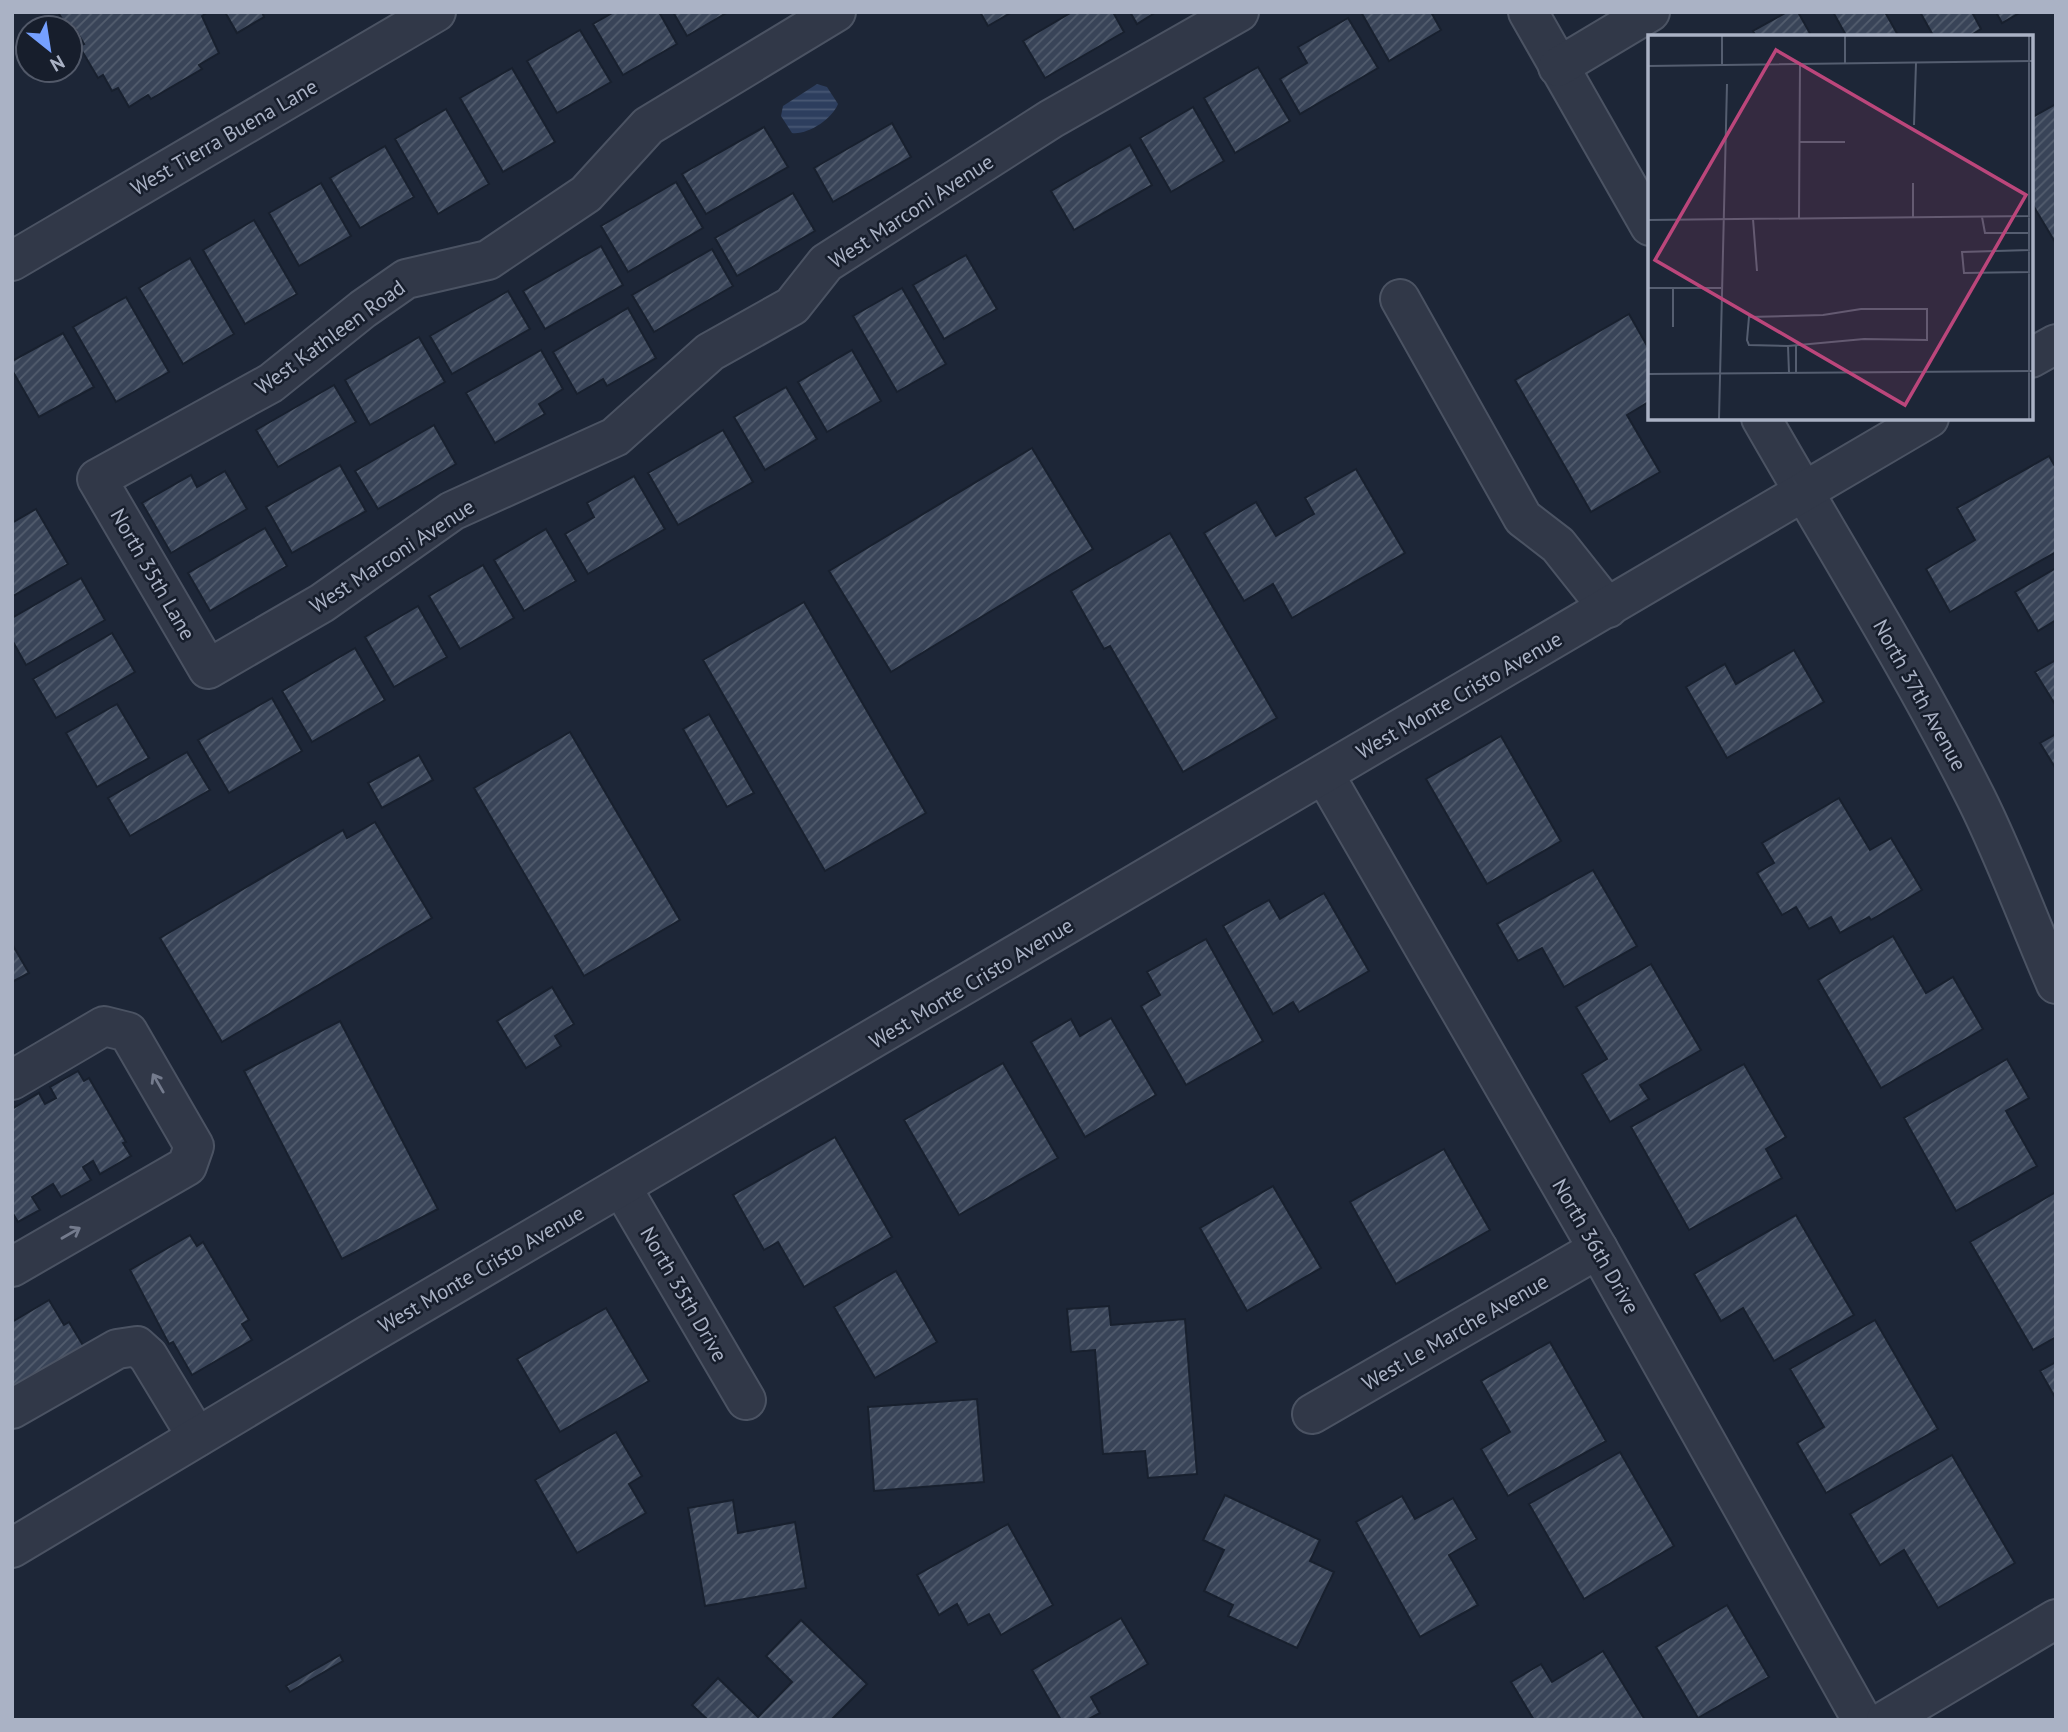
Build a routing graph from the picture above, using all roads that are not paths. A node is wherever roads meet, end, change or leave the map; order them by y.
1 (436, 12) edge
2 (836, 12) edge
3 (1239, 12) edge
4 (1528, 12) edge
5 (1650, 12) edge
6 (1558, 67) junction
7 (1648, 223) edge
8 (12, 261) edge
9 (1400, 299) dead end
10 (2056, 344) edge
11 (2033, 357) edge
12 (1762, 420) edge
13 (1926, 420) edge
14 (97, 479) joint
15 (1804, 492) junction
16 (1608, 608) junction
17 (208, 669) joint
18 (1324, 774) junction
19 (2056, 984) edge
20 (12, 1080) edge
21 (622, 1188) junction
22 (1598, 1249) junction
23 (12, 1267) edge
24 (746, 1400) dead end
25 (12, 1409) edge
26 (1312, 1414) dead end
27 (197, 1437) junction
28 (12, 1548) edge
29 (2056, 1619) edge
30 (1862, 1720) edge
31 (1886, 1720) edge

1 - 8 street, West Tierra Buena Lane
2 - 14 street, West Kathleen Road
3 - 17 street, West Marconi Avenue
4 - 6 street
5 - 6 street
6 - 7 street
9 - 16 street
10 - 11 street
12 - 15 street, North 37th Avenue
13 - 15 street, West Monte Cristo Avenue
14 - 17 street, North 35th Lane
15 - 16 street, West Monte Cristo Avenue
15 - 19 street, North 37th Avenue
16 - 18 street, West Monte Cristo Avenue
18 - 21 street, West Monte Cristo Avenue
18 - 22 street, North 36th Drive
23 -> 20 street
21 - 24 street, North 35th Drive
21 - 27 street, West Monte Cristo Avenue
22 - 26 street, West Le Marche Avenue
22 - 30 street, North 36th Drive
25 - 27 street
27 - 28 street, West Monte Cristo Avenue
29 - 31 street

